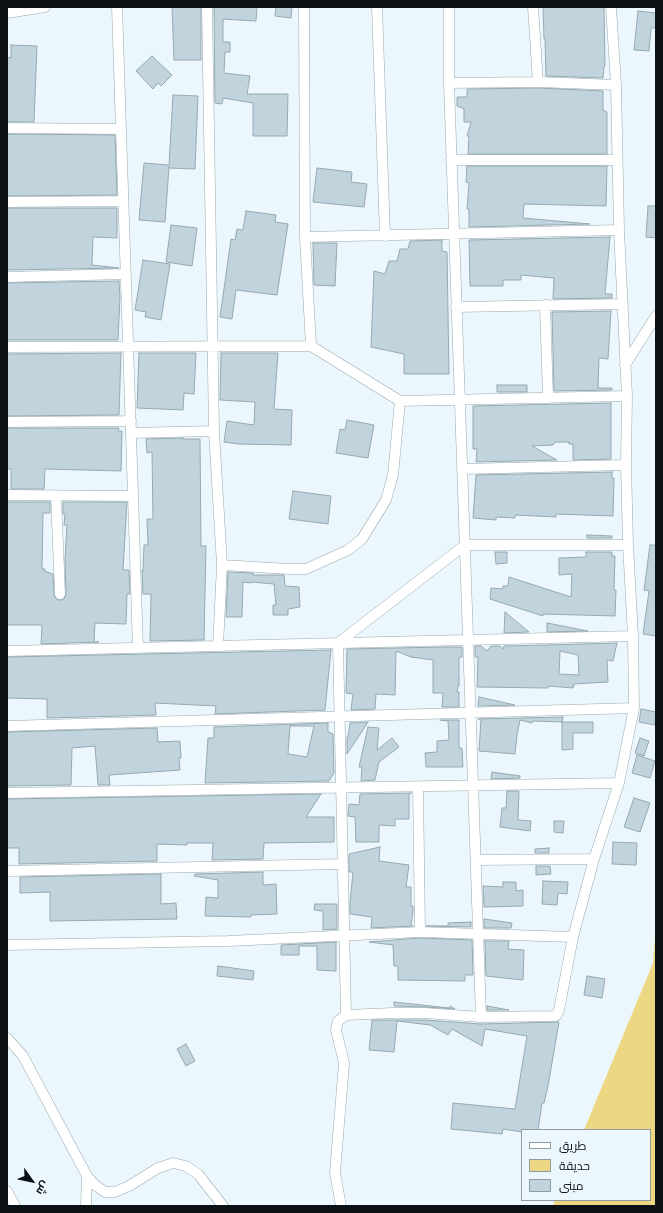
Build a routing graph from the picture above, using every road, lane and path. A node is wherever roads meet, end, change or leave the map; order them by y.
1 (45, 7) edge
2 (117, 7) edge
3 (207, 7) edge
4 (304, 7) edge
5 (377, 7) edge
6 (450, 7) edge
7 (533, 7) edge
8 (611, 7) edge
9 (10, 11) edge
10 (538, 82) junction
11 (449, 83) junction
12 (616, 85) junction
13 (7, 128) edge
14 (121, 129) junction
15 (451, 160) junction
16 (616, 160) junction
17 (123, 201) junction
18 (7, 202) edge
19 (618, 230) junction
20 (454, 234) junction
21 (385, 236) junction
22 (304, 237) junction
23 (126, 274) junction
24 (7, 277) edge
25 (623, 304) junction
26 (545, 305) junction
27 (456, 307) junction
28 (656, 316) edge
29 (213, 346) junction
30 (311, 346) junction
31 (7, 347) edge
32 (128, 347) junction
33 (625, 365) junction
34 (627, 396) junction
35 (548, 398) junction
36 (460, 400) junction
37 (400, 401) junction
38 (131, 421) junction
39 (7, 422) edge
40 (214, 431) junction
41 (131, 433) junction
42 (626, 465) junction
43 (462, 469) junction
44 (7, 495) edge
45 (56, 496) junction
46 (133, 496) junction
47 (465, 545) junction
48 (628, 545) junction
49 (222, 565) junction
50 (60, 594) dead end
51 (633, 636) junction
52 (468, 640) junction
53 (338, 643) junction
54 (218, 646) junction
55 (138, 648) junction
56 (7, 651) edge
57 (634, 708) junction
58 (470, 713) junction
59 (339, 716) junction
60 (7, 726) edge
61 (619, 783) junction
62 (473, 786) junction
63 (418, 787) junction
64 (341, 788) junction
65 (7, 793) edge
66 (594, 859) junction
67 (476, 860) junction
68 (343, 864) junction
69 (7, 871) edge
70 (420, 932) junction
71 (478, 934) junction
72 (344, 936) junction
73 (573, 937) junction
74 (7, 945) edge
75 (346, 1014) junction
76 (481, 1017) junction
77 (7, 1038) edge
78 (87, 1176) junction
79 (7, 1191) edge
80 (14, 1206) edge
81 (86, 1206) edge
82 (223, 1206) edge
83 (341, 1206) edge

1 - 9 street
2 - 14 street
3 - 29 street
4 - 22 street
5 - 21 street
6 - 11 street
7 - 10 street
8 - 12 street
10 - 11 street
10 - 12 street
11 - 15 street
12 - 16 street
13 - 14 street
14 - 17 street
15 - 16 street
15 - 20 street
16 - 19 street
17 - 18 street
17 - 23 street
19 - 20 street
19 - 25 street
20 - 21 street
20 - 27 street
21 - 22 street
22 - 30 street
23 - 24 street
23 - 32 street
25 - 26 street
25 - 33 street
26 - 27 street
26 - 35 street
27 - 36 street
28 - 33 street
29 - 30 street
29 - 32 street
29 - 40 street
30 - 37 street
31 - 32 street
32 - 38 street
33 - 34 street
34 - 35 street
34 - 42 street
35 - 36 street
36 - 37 street
36 - 43 street
37 - 49 street
38 - 39 street
38 - 41 street
40 - 41 street
40 - 49 street
41 - 46 street
42 - 43 street
42 - 48 street
43 - 47 street
44 - 45 street
45 - 46 street
45 - 50 street
46 - 55 street
47 - 48 street
47 - 52 street
47 - 53 street
48 - 51 street
49 - 54 street
51 - 52 street
51 - 57 street
52 - 53 street
52 - 58 street
53 - 54 street
53 - 59 street
54 - 55 street
55 - 56 street
57 - 58 street
57 - 61 street
58 - 59 street
58 - 62 street
59 - 60 street
59 - 64 street
61 - 62 street
61 - 66 street
62 - 63 street
62 - 67 street
63 - 64 street
63 - 70 street
64 - 65 street
64 - 68 street
66 - 67 street
66 - 73 street
67 - 71 street
68 - 69 street
68 - 72 street
70 - 71 street
70 - 72 street
71 - 73 street
71 - 76 street
72 - 74 street
72 - 75 street
73 - 76 street
75 - 76 street
75 - 83 street
77 - 78 street
78 - 81 street
78 - 82 street
79 - 80 street

